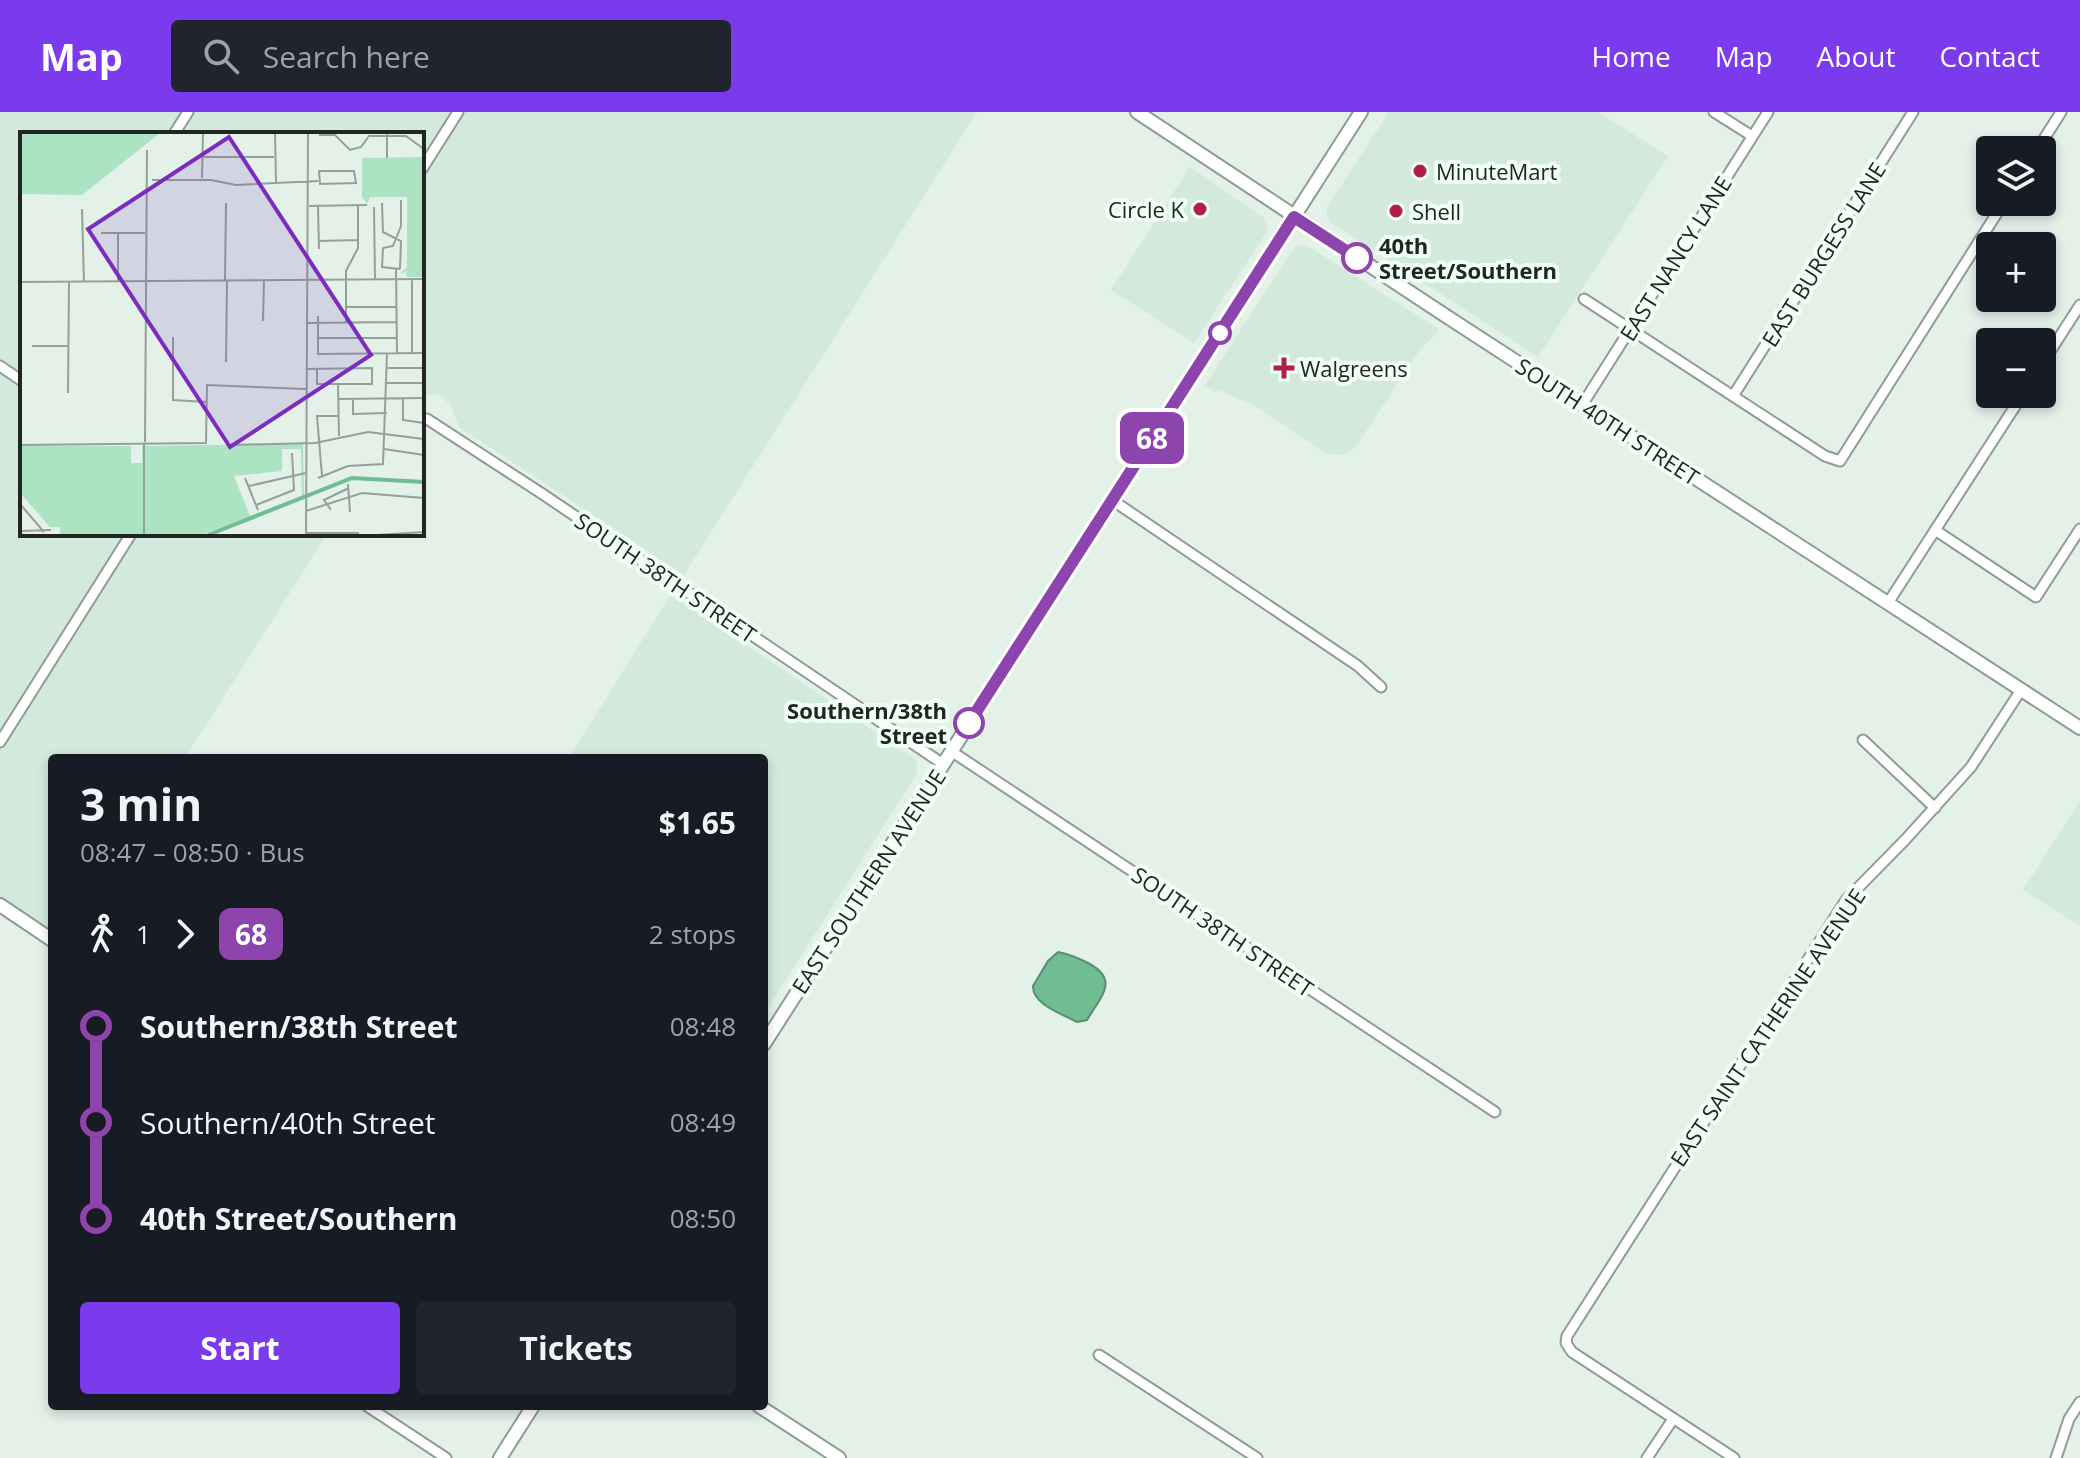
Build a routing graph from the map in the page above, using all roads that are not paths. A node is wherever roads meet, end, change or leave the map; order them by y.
1 (188, 112) edge
2 (458, 112) edge
3 (1137, 112) edge
4 (1361, 112) edge
5 (1714, 112) edge
6 (1768, 112) edge
7 (1913, 112) edge
8 (2061, 112) edge
9 (175, 132) edge
10 (1752, 136) junction
11 (2046, 136) edge
12 (424, 166) edge
13 (1995, 216) edge
14 (1294, 217) junction
15 (1584, 299) dead end
16 (2080, 305) edge
17 (1631, 329) junction
18 (2056, 342) edge
19 (0, 366) edge
20 (20, 376) edge
21 (1733, 396) junction
22 (1582, 405) junction
23 (2014, 408) edge
24 (427, 419) dead end
25 (1112, 500) junction
26 (2080, 529) edge
27 (1935, 530) junction
28 (130, 536) edge
29 (1888, 603) junction
30 (1381, 687) dead end
31 (2021, 690) junction
32 (2080, 728) edge
33 (1863, 740) dead end
34 (0, 742) edge
35 (951, 751) junction
36 (943, 764) junction
37 (1935, 808) junction
38 (0, 905) edge
39 (48, 937) edge
40 (768, 1038) edge
41 (1495, 1112) dead end
42 (1099, 1355) dead end
43 (2080, 1402) edge
44 (373, 1410) edge
45 (530, 1410) edge
46 (765, 1410) edge
47 (1673, 1419) junction
48 (446, 1458) edge
49 (500, 1458) edge
50 (839, 1458) edge
51 (1257, 1458) edge
52 (1647, 1458) edge
53 (1734, 1458) edge
54 (2056, 1458) edge

1 - 9 street
2 - 12 street
3 - 14 main road, SOUTH 40TH STREET
4 - 14 main road, EAST SOUTHERN AVENUE
5 - 10 street
6 - 10 street, EAST NANCY LANE
7 - 21 street, EAST BURGESS LANE
8 - 11 street
10 - 17 street, EAST NANCY LANE
13 - 21 street
14 - 22 main road, SOUTH 40TH STREET
14 - 25 main road, EAST SOUTHERN AVENUE
15 - 17 street
16 - 18 street
17 - 21 street
17 - 22 street, EAST NANCY LANE
19 - 20 street
22 - 29 main road, SOUTH 40TH STREET
23 - 27 street
24 - 36 street, SOUTH 38TH STREET
25 - 30 street
25 - 35 main road, EAST SOUTHERN AVENUE
26 - 27 street
27 - 29 street
28 - 34 street
29 - 31 main road, SOUTH 40TH STREET
31 - 32 main road, SOUTH 40TH STREET
31 - 37 street, EAST SAINT CATHERINE AVENUE
33 - 37 street
35 - 36 main road, EAST SOUTHERN AVENUE
35 - 41 street, SOUTH 38TH STREET
36 - 40 main road, EAST SOUTHERN AVENUE
37 - 47 street, EAST SAINT CATHERINE AVENUE
38 - 39 main road
42 - 51 street
43 - 54 street
44 - 48 street
45 - 49 main road
46 - 50 main road
47 - 52 street
47 - 53 street

